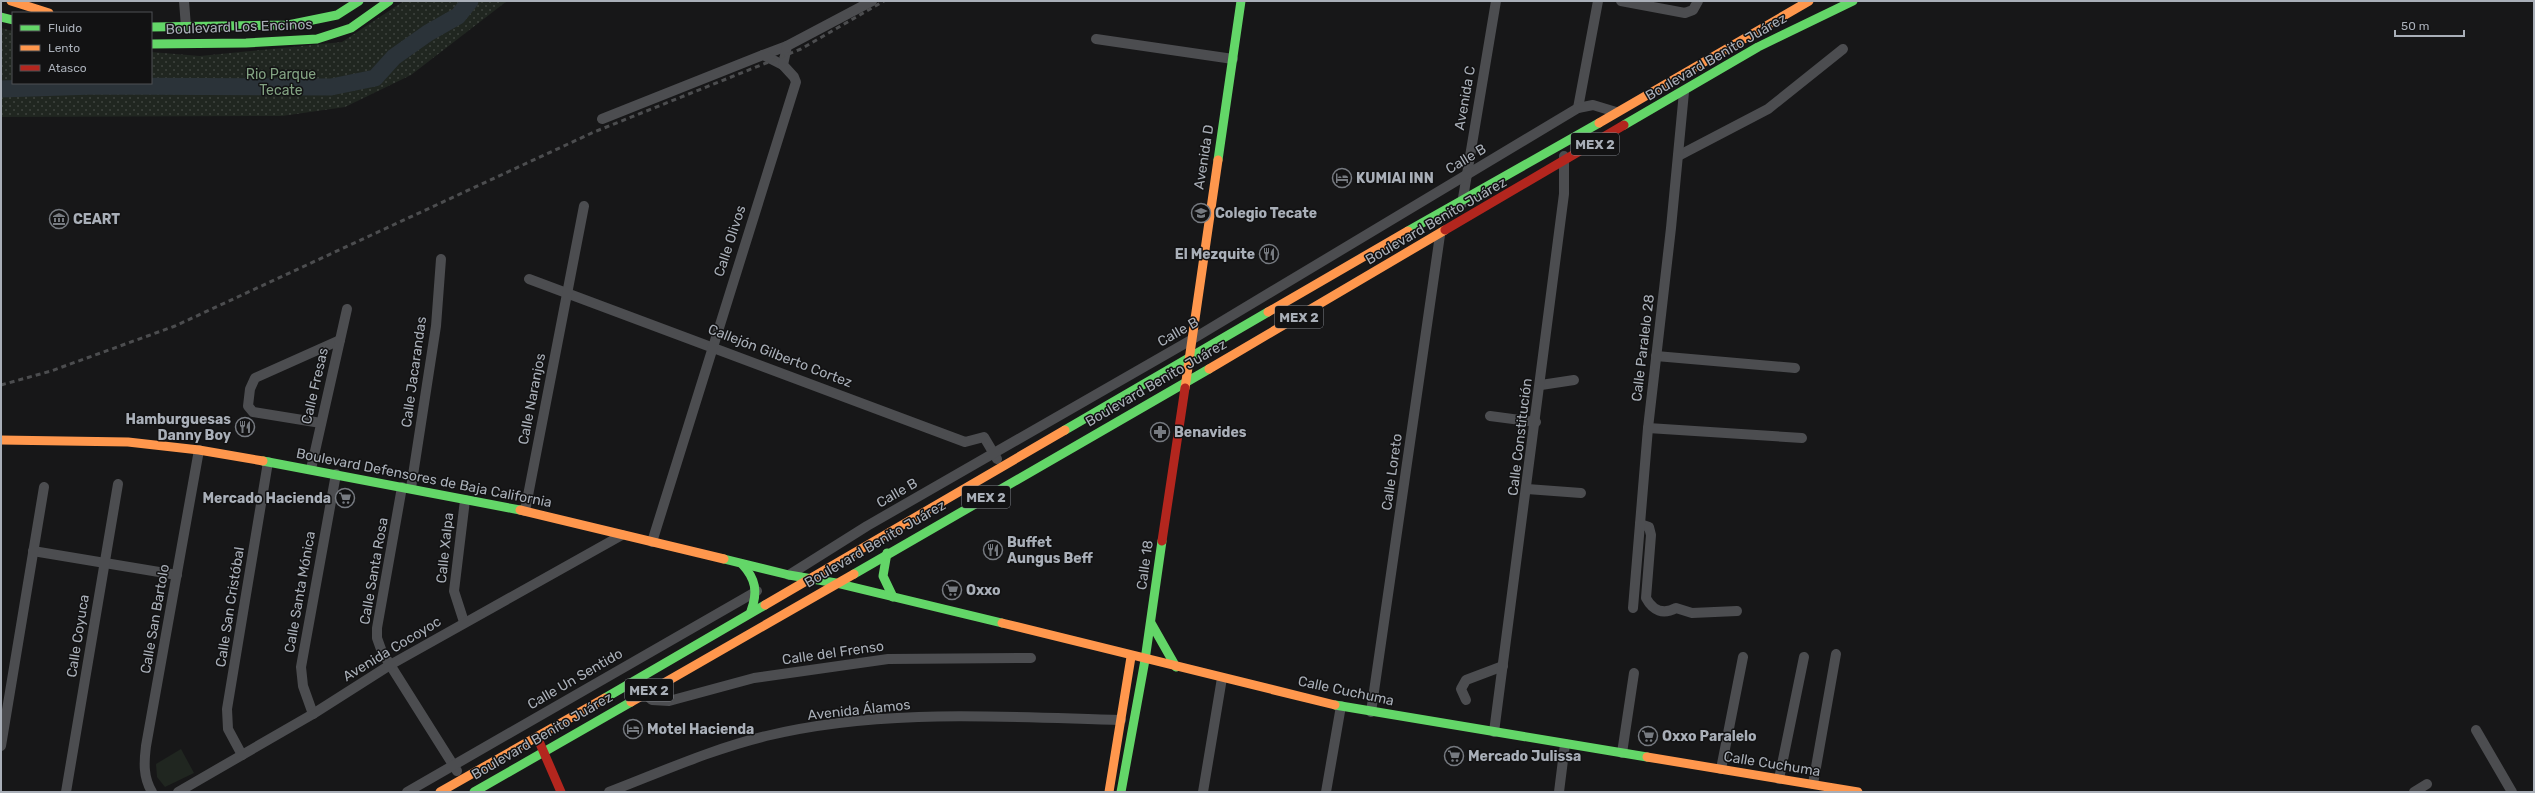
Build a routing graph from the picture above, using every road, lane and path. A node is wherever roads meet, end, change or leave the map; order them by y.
1 (12, 1) edge
2 (184, 1) edge
3 (359, 1) edge
4 (390, 1) edge
5 (872, 1) edge
6 (1241, 1) edge
7 (1496, 1) edge
8 (1598, 1) edge
9 (1621, 1) edge
10 (1698, 1) edge
11 (1809, 1) edge
12 (1853, 1) edge
13 (1791, 11) junction
14 (46, 12) edge
15 (1, 17) edge
16 (12, 20) edge
17 (152, 27) edge
18 (186, 27) junction
19 (1096, 39) dead end
20 (152, 44) edge
21 (787, 46) junction
22 (1843, 49) dead end
23 (763, 54) junction
24 (1233, 60) junction
25 (1730, 64) junction
26 (783, 65) junction
27 (1684, 92) junction
28 (1578, 108) junction
29 (1616, 112) junction
30 (602, 119) dead end
31 (1562, 144) junction
32 (1678, 156) junction
33 (1565, 162) junction
34 (1466, 176) junction
35 (1463, 200) junction
36 (584, 206) dead end
37 (1459, 224) junction
38 (1440, 235) junction
39 (441, 259) dead end
40 (530, 279) dead end
41 (566, 292) junction
42 (347, 309) dead end
43 (340, 340) junction
44 (1191, 340) junction
45 (712, 345) junction
46 (1656, 356) junction
47 (1190, 358) junction
48 (1795, 368) dead end
49 (1574, 380) dead end
50 (1187, 382) junction
51 (1541, 385) junction
52 (1490, 416) dead end
53 (1536, 422) junction
54 (321, 423) junction
55 (1648, 428) junction
56 (1802, 438) dead end
57 (1, 440) edge
58 (199, 450) junction
59 (994, 453) junction
60 (268, 462) junction
61 (1002, 466) junction
62 (311, 469) junction
63 (336, 474) junction
64 (118, 484) dead end
65 (44, 487) dead end
66 (407, 488) junction
67 (1527, 489) junction
68 (1581, 493) dead end
69 (465, 500) junction
70 (525, 511) junction
71 (1640, 524) junction
72 (622, 535) junction
73 (652, 542) junction
74 (33, 551) junction
75 (887, 553) junction
76 (104, 564) junction
77 (742, 564) junction
78 (177, 575) junction
79 (789, 575) junction
80 (807, 579) junction
81 (836, 583) junction
82 (757, 591) junction
83 (893, 598) junction
84 (1633, 608) dead end
85 (1737, 610) dead end
86 (751, 611) junction
87 (464, 622) junction
88 (1151, 623) junction
89 (761, 626) junction
90 (1836, 654) dead end
91 (1131, 657) junction
92 (1743, 657) dead end
93 (1804, 657) dead end
94 (1031, 658) dead end
95 (1145, 660) junction
96 (390, 665) junction
97 (1503, 666) junction
98 (1176, 667) junction
99 (1634, 673) dead end
100 (1222, 678) junction
101 (644, 693) junction
102 (1466, 700) dead end
103 (1341, 706) junction
104 (1371, 712) junction
105 (313, 714) junction
106 (1121, 720) junction
107 (527, 722) junction
108 (2476, 730) dead end
109 (1494, 732) junction
110 (538, 739) junction
111 (1565, 744) junction
112 (1, 746) edge
113 (544, 751) junction
114 (1622, 753) junction
115 (242, 755) junction
116 (454, 766) junction
117 (1721, 770) junction
118 (1779, 779) junction
119 (462, 780) junction
120 (1812, 784) junction
121 (2428, 784) dead end
122 (66, 792) edge
123 (152, 792) edge
124 (178, 792) edge
125 (407, 792) edge
126 (440, 792) edge
127 (474, 792) edge
128 (561, 792) edge
129 (609, 792) edge
130 (1109, 792) edge
131 (1121, 792) edge
132 (1203, 792) edge
133 (1326, 792) edge
134 (1559, 792) edge
135 (1858, 792) edge
136 (2414, 792) edge
137 (2512, 792) edge

1 - 14 main road
2 - 18 street
3 - 18 main road, Boulevard Los Encinos
4 - 20 main road, Boulevard Los Encinos
5 - 21 street
6 - 24 main road, Avenida D
7 - 34 street, Avenida C
8 - 28 street
9 - 10 street
11 - 13 main road, Boulevard Benito Juárez / MEX 2
12 - 25 main road, Boulevard Benito Juárez / MEX 2
13 - 25 main road
13 - 29 main road, Boulevard Benito Juárez / MEX 2
15 - 16 main road
17 - 18 main road, Boulevard Los Encinos
19 - 24 street
21 - 23 street
21 - 26 street
22 - 32 street
23 - 26 street
23 - 30 street
24 - 44 main road, Avenida D
25 - 27 main road, Boulevard Benito Juárez / MEX 2
26 - 45 street, Calle Olivos
27 - 32 street, Calle Paralelo 28
27 - 33 main road, Boulevard Benito Juárez / MEX 2
28 - 29 street, Calle B
28 - 34 street, Calle B
29 - 31 main road, Boulevard Benito Juárez / MEX 2
31 - 33 street, Calle Constitución
31 - 35 main road, Boulevard Benito Juárez / MEX 2
32 - 46 street, Calle Paralelo 28
33 - 37 main road, Boulevard Benito Juárez / MEX 2
33 - 51 street, Calle Constitución
34 - 35 street, Avenida C
34 - 44 street, Calle B
35 - 37 street, Avenida C
35 - 47 main road, Boulevard Benito Juárez / MEX 2
36 - 41 street, Calle Naranjos
37 - 38 main road, Boulevard Benito Juárez / MEX 2
38 - 50 main road, Boulevard Benito Juárez / MEX 2
38 - 104 street, Calle Loreto
39 - 66 street, Calle Jacarandas
40 - 41 street, Callejón Gilberto Cortez
41 - 45 street, Callejón Gilberto Cortez
41 - 70 street, Calle Naranjos
42 - 43 street, Calle Fresas
43 - 54 street, Calle Fresas
43 - 54 street
44 - 47 main road, Calle 18
44 - 59 street, Calle B
45 - 59 street, Callejón Gilberto Cortez
45 - 73 street, Calle Olivos
46 - 48 street
46 - 55 street, Calle Paralelo 28
47 - 50 main road, Calle 18
47 - 61 main road, Boulevard Benito Juárez / MEX 2
49 - 51 street
50 - 75 main road, Boulevard Benito Juárez / MEX 2
50 - 88 main road, Calle 18
51 - 53 street, Calle Constitución
52 - 53 street
53 - 67 street, Calle Constitución
54 - 62 street, Calle Fresas
55 - 56 street
55 - 71 street, Calle Paralelo 28
57 - 58 main road, Boulevard Defensores de Baja California
58 - 60 main road, Boulevard Defensores de Baja California
58 - 78 street, Calle San Bartolo
59 - 61 street
59 - 79 street, Calle B
60 - 62 main road, Boulevard Defensores de Baja California
60 - 115 street, Calle San Cristóbal
61 - 80 main road, Boulevard Benito Juárez / MEX 2
62 - 63 main road, Boulevard Defensores de Baja California
63 - 66 main road, Boulevard Defensores de Baja California
63 - 105 street, Calle Santa Mónica
64 - 76 street, Calle Coyuca
65 - 74 street
66 - 69 main road, Boulevard Defensores de Baja California
66 - 96 street, Calle Santa Rosa
67 - 68 street
67 - 97 street, Calle Constitución
69 - 70 main road, Boulevard Defensores de Baja California
69 - 87 street, Calle Xalpa
70 - 72 main road, Boulevard Defensores de Baja California
71 - 84 street, Calle Paralelo 28
71 - 85 street
72 - 73 main road, Boulevard Defensores de Baja California
72 - 87 street, Avenida Cocoyoc
73 - 77 main road, Boulevard Defensores de Baja California
74 - 76 street
74 - 112 street
75 - 81 main road, Boulevard Benito Juárez / MEX 2
75 - 83 main road
76 - 78 street
76 - 122 street, Calle Coyuca
77 - 79 main road, Boulevard Defensores de Baja California
77 - 82 main road
78 - 123 street, Calle San Bartolo
79 - 80 main road, Boulevard Defensores de Baja California
80 - 81 main road, Boulevard Defensores de Baja California
80 - 86 main road, Boulevard Benito Juárez / MEX 2
80 - 89 main road
81 - 83 main road, Calle Cuchuma
81 - 89 main road, Boulevard Benito Juárez / MEX 2
82 - 86 main road
82 - 107 street, Calle Un Sentido
83 - 91 main road, Calle Cuchuma
86 - 110 main road, Boulevard Benito Juárez / MEX 2
87 - 96 street, Avenida Cocoyoc
88 - 95 main road, Calle 18
88 - 98 main road
89 - 101 main road, Boulevard Benito Juárez / MEX 2
90 - 120 street
91 - 95 main road, Calle Cuchuma
91 - 106 main road
92 - 117 street
93 - 118 street
94 - 101 street, Calle del Frenso
95 - 98 main road, Calle Cuchuma
95 - 131 main road, Calle 18
96 - 105 street, Avenida Cocoyoc
96 - 116 street, Calle Santa Rosa
97 - 102 street
97 - 109 street, Calle Constitución
98 - 100 main road, Calle Cuchuma
99 - 114 street
100 - 103 main road, Calle Cuchuma
100 - 132 street
101 - 113 main road, Boulevard Benito Juárez / MEX 2
103 - 104 main road, Calle Cuchuma
103 - 133 street
104 - 109 main road, Calle Cuchuma
105 - 115 street, Avenida Cocoyoc
106 - 129 street, Avenida Álamos
106 - 130 main road
107 - 110 street
107 - 116 street, Calle Un Sentido
108 - 137 street
109 - 111 main road, Calle Cuchuma
110 - 113 main road
110 - 119 main road, Boulevard Benito Juárez / MEX 2
111 - 114 main road, Calle Cuchuma
111 - 134 street
113 - 127 main road, Boulevard Benito Juárez / MEX 2
113 - 128 main road
114 - 117 main road, Calle Cuchuma
115 - 124 street, Avenida Cocoyoc
116 - 119 street, Calle Santa Rosa
116 - 125 street, Calle Un Sentido
117 - 118 main road, Calle Cuchuma
118 - 120 main road, Calle Cuchuma
119 - 126 main road, Boulevard Benito Juárez / MEX 2
120 - 135 main road, Calle Cuchuma
121 - 136 street

